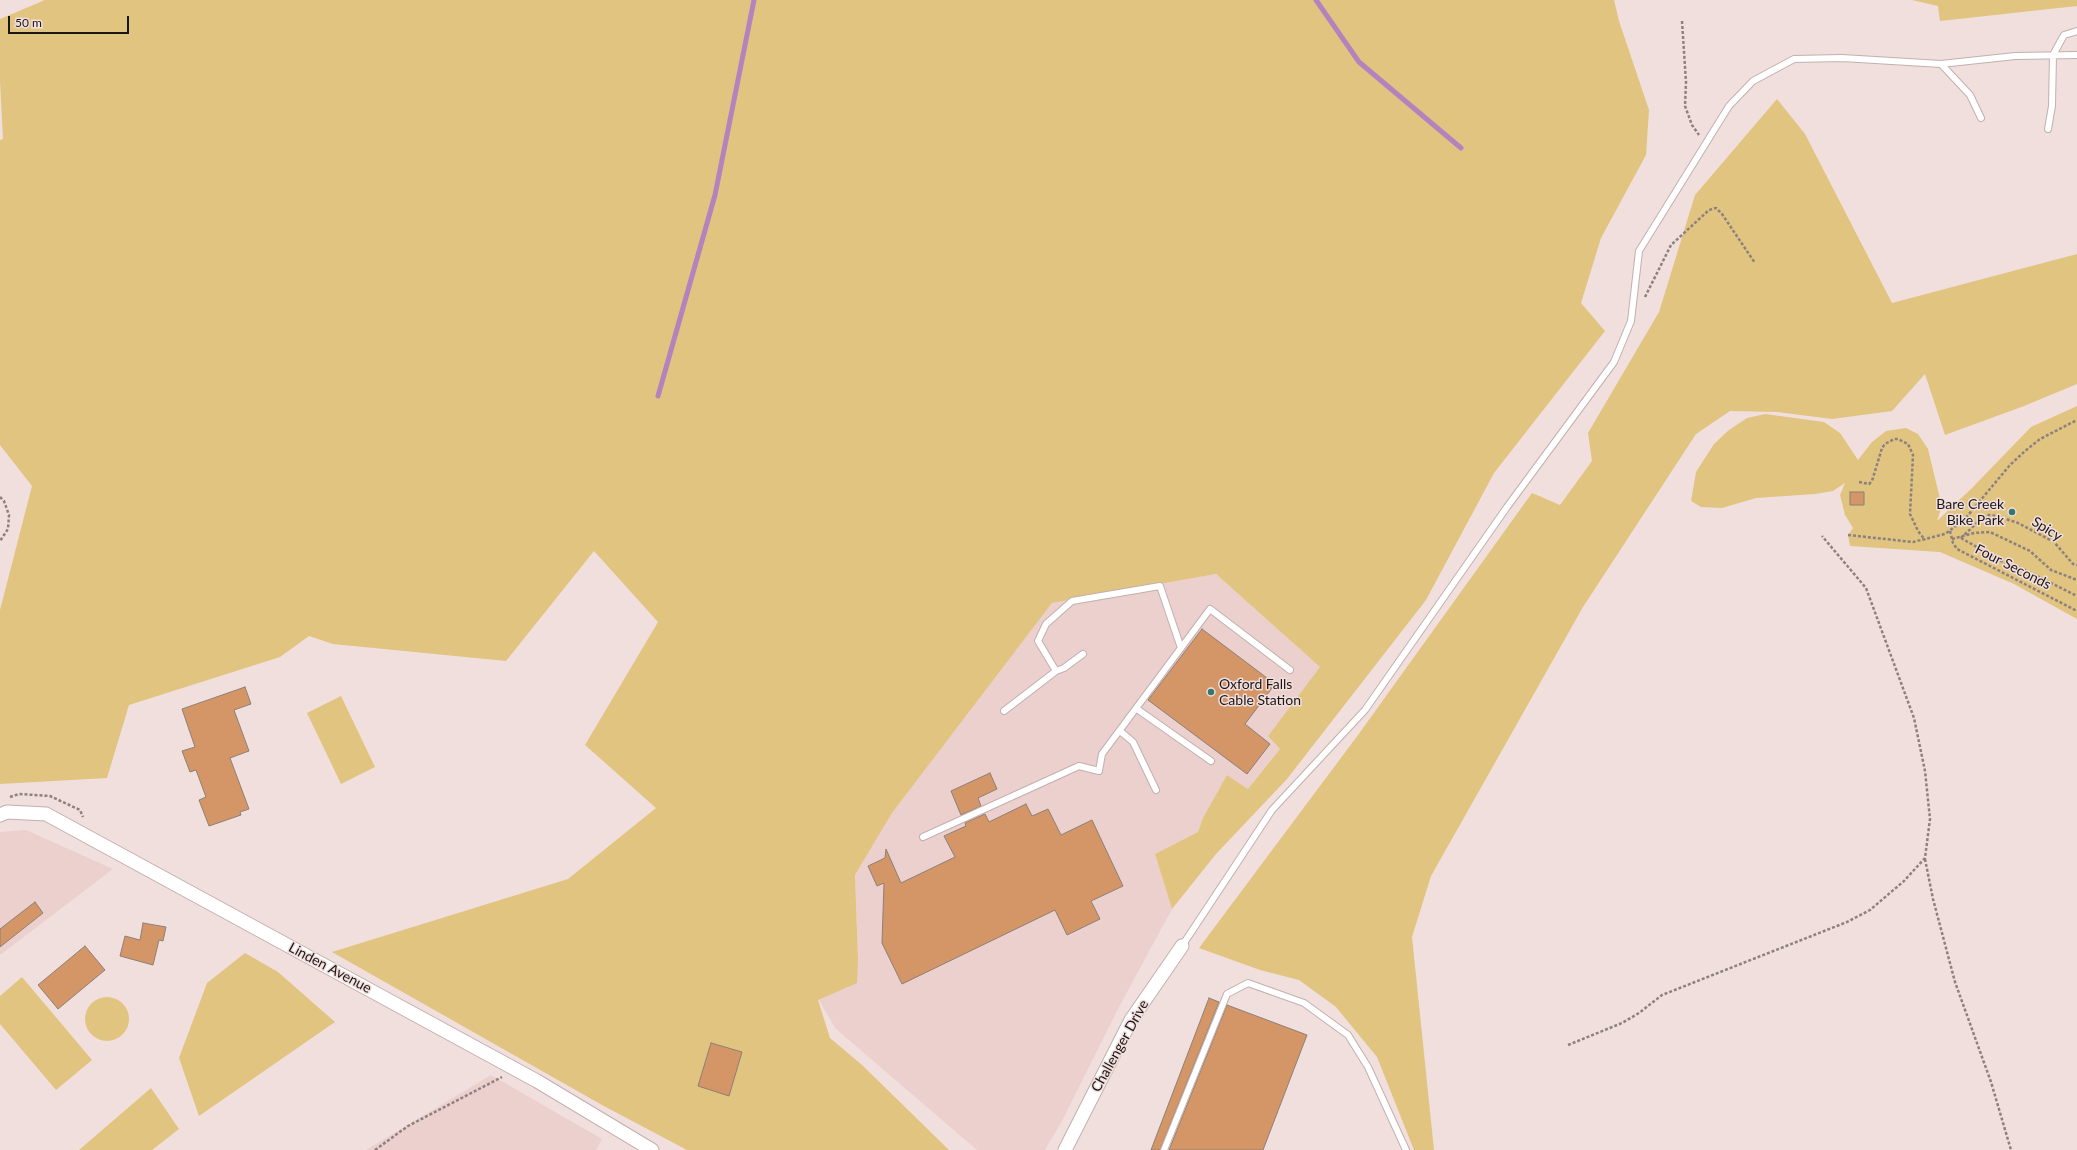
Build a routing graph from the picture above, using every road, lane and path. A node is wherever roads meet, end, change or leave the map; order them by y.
1 (1682, 21) dead end
2 (2077, 31) edge
3 (2053, 55) junction
4 (2077, 55) edge
5 (1941, 64) junction
6 (1981, 118) dead end
7 (2048, 129) dead end
8 (1705, 144) junction
9 (1755, 263) dead end
10 (1631, 321) junction
11 (2077, 420) edge
12 (1859, 482) dead end
13 (0, 497) edge
14 (1950, 531) junction
15 (1848, 535) dead end
16 (1822, 536) dead end
17 (1961, 538) junction
18 (1952, 539) junction
19 (1925, 540) junction
20 (0, 541) edge
21 (2077, 565) edge
22 (2077, 580) edge
23 (2077, 596) edge
24 (2077, 611) edge
25 (1181, 648) junction
26 (1083, 654) dead end
27 (1290, 670) dead end
28 (1056, 671) junction
29 (1136, 709) junction
30 (1004, 711) dead end
31 (1120, 731) junction
32 (1210, 761) dead end
33 (1156, 790) dead end
34 (0, 815) edge
35 (924, 837) dead end
36 (1925, 858) junction
37 (1182, 946) joint
38 (1568, 1045) dead end
39 (516, 1069) junction
40 (375, 1150) edge
41 (652, 1150) edge
42 (1065, 1150) edge
43 (1164, 1150) edge
44 (1406, 1150) edge
45 (2011, 1150) edge

1 - 8 path
2 - 3 lane
3 - 4 lane
3 - 5 lane
3 - 7 lane
5 - 6 lane
5 - 8 lane
8 - 10 lane
9 - 10 path
10 - 37 lane
11 - 14 path
12 - 19 path
13 - 20 path
14 - 18 path, Four Seconds
14 - 19 path
15 - 19 path
16 - 36 path
17 - 18 path
17 - 21 path, Spicy
17 - 22 path
17 - 23 path
18 - 24 path, Four Seconds
25 - 27 lane
25 - 28 lane
25 - 29 lane
26 - 28 lane
28 - 30 lane
29 - 31 lane
29 - 32 lane
31 - 33 lane
31 - 35 lane
34 - 39 street, Linden Avenue
36 - 38 path
36 - 45 path
37 - 42 street, Challenger Drive
39 - 40 path
39 - 41 street, Linden Avenue
43 - 44 lane

